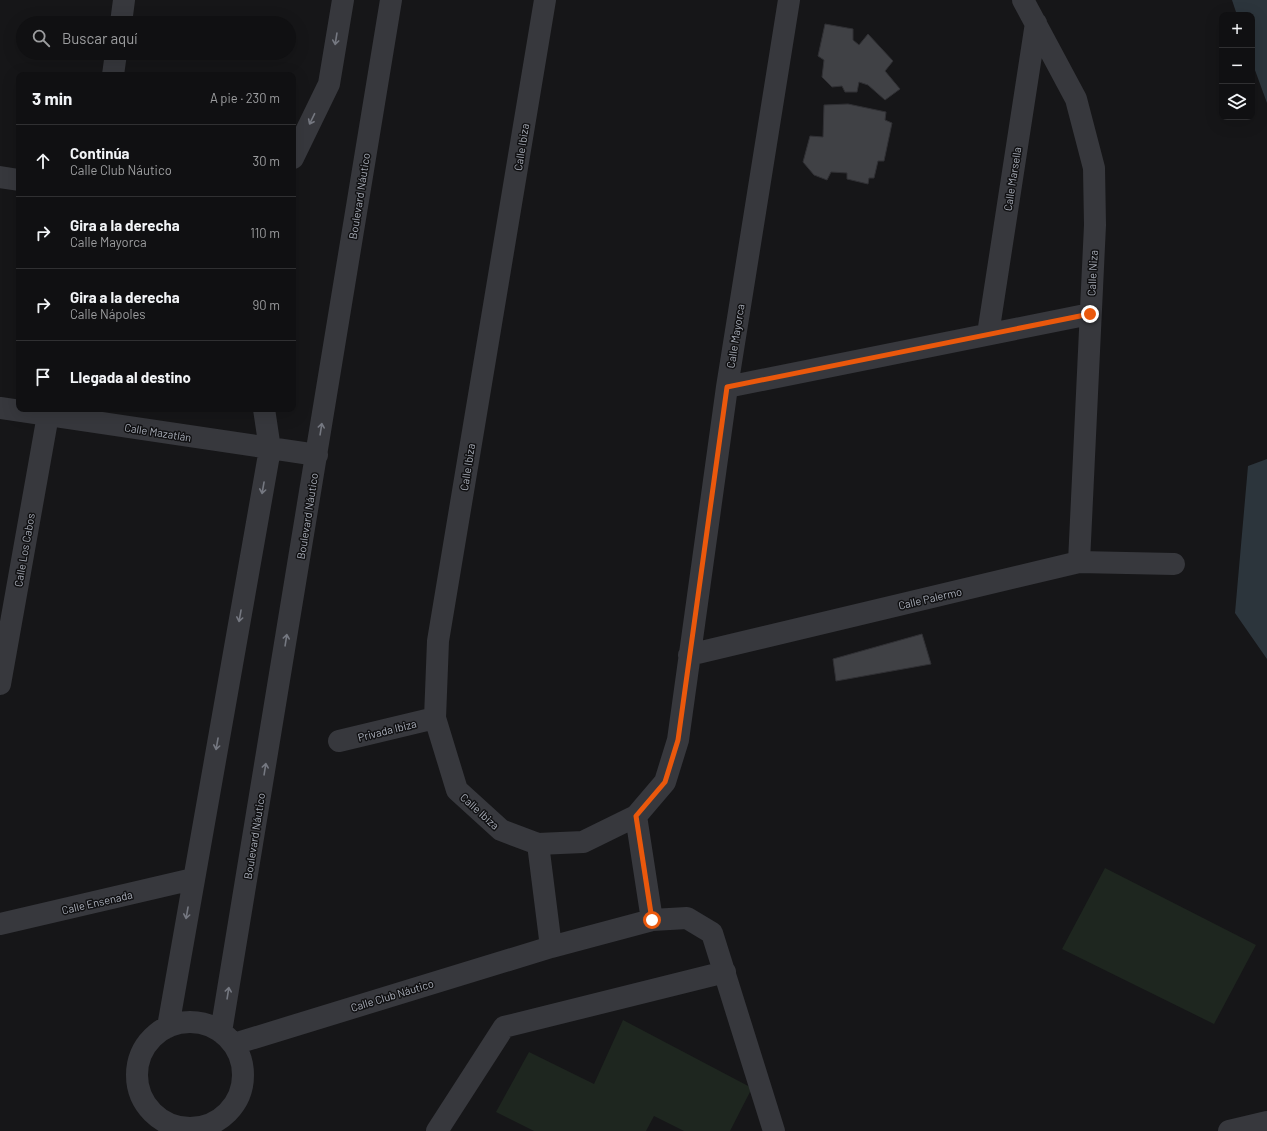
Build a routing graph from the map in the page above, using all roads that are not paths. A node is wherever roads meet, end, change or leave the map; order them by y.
1 (124, 0) edge
2 (342, 0) edge
3 (390, 0) edge
4 (545, 0) edge
5 (789, 0) edge
6 (1023, 0) edge
7 (122, 16) edge
8 (1036, 23) junction
9 (115, 60) edge
10 (113, 72) edge
11 (296, 152) edge
12 (0, 177) edge
13 (16, 180) edge
14 (1090, 314) junction
15 (988, 334) junction
16 (727, 387) junction
17 (0, 408) edge
18 (16, 411) edge
19 (24, 412) edge
20 (264, 412) edge
21 (48, 416) junction
22 (270, 449) junction
23 (317, 455) junction
24 (1079, 562) junction
25 (1174, 564) dead end
26 (689, 655) junction
27 (0, 684) edge
28 (435, 718) junction
29 (339, 741) dead end
30 (636, 816) junction
31 (583, 842) joint
32 (538, 844) junction
33 (193, 879) junction
34 (652, 920) junction
35 (0, 924) edge
36 (551, 946) junction
37 (725, 972) junction
38 (168, 1026) junction
39 (228, 1038) junction
40 (1267, 1122) edge
41 (154, 1123) edge
42 (215, 1126) edge
43 (437, 1131) edge
44 (774, 1131) edge
45 (1229, 1131) edge

1 - 7 street
2 -> 11 street
23 -> 3 street, Boulevard Náutico
4 - 28 street, Calle Ibiza
5 - 16 street, Calle Mayorca
6 - 8 street, Calle Niza
8 - 14 street, Calle Niza
8 - 15 street, Calle Marsella
9 - 10 street
12 - 13 street
14 - 15 street
14 - 24 street, Calle Niza
15 - 16 street
16 - 26 street, Calle Mayorca
17 - 18 street, Calle Mazatlán
19 - 21 street, Calle Mazatlán
20 - 22 street
21 - 22 street, Calle Mazatlán
21 - 27 street, Calle Los Cabos
22 - 23 street, Calle Mazatlán
22 -> 33 street
39 -> 23 street, Boulevard Náutico
24 - 25 street, Calle Palermo
24 - 26 street, Calle Palermo
26 - 30 street, Calle Mayorca
28 - 29 street, Privada Ibiza
28 - 32 street, Calle Ibiza
30 - 31 street, Calle Mayorca
30 - 34 street
31 - 32 street, Calle Ibiza
32 - 36 street
33 - 35 street, Calle Ensenada
33 -> 38 street
34 - 36 street, Calle Club Náutico
34 - 37 street, Calle Club Náutico
36 - 39 street, Calle Club Náutico
37 - 43 street
37 - 44 street, Calle Club Náutico
38 - 39 street
38 - 41 street
39 - 42 street
40 - 45 street
41 - 42 street

